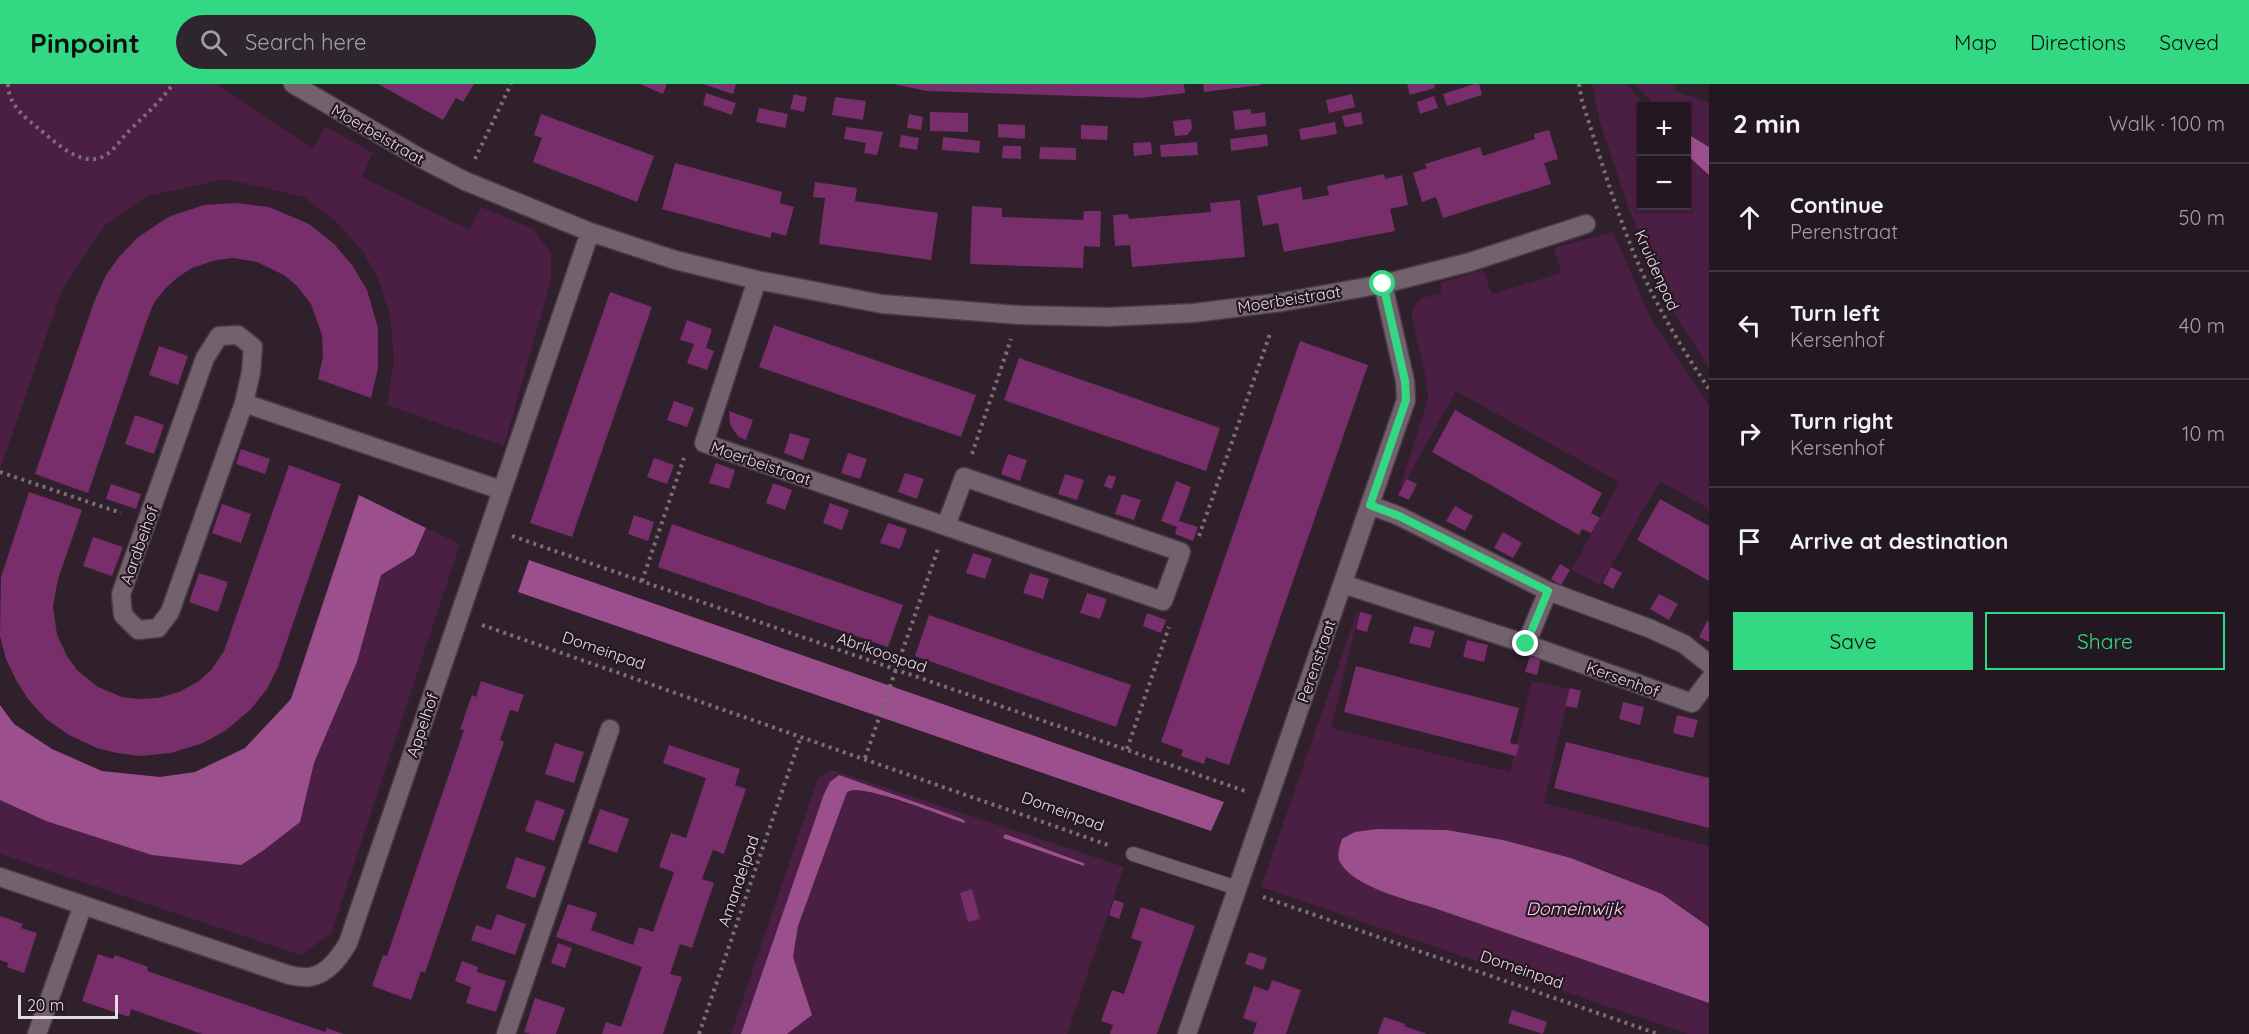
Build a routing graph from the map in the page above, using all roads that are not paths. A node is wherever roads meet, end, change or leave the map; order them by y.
1 (293, 84) edge
2 (1586, 224) dead end
3 (591, 232) junction
4 (757, 280) junction
5 (1383, 284) junction
6 (244, 403) junction
7 (501, 490) junction
8 (1370, 505) junction
9 (946, 526) junction
10 (1343, 584) junction
11 (1548, 591) junction
12 (1526, 644) junction
13 (1709, 664) edge
14 (1709, 680) edge
15 (610, 729) dead end
16 (1133, 854) road end
17 (0, 877) edge
18 (1237, 888) junction
19 (83, 905) junction
20 (38, 1034) edge
21 (506, 1034) edge
22 (1186, 1034) edge

1 - 3 street, Moerbeistraat
2 - 5 street, Moerbeistraat
3 - 4 street, Moerbeistraat
3 - 7 street, Appelhof
4 - 5 street, Moerbeistraat
4 - 9 street, Moerbeistraat
5 - 8 street, Perenstraat
6 - 6 street, Aardbeihof
6 - 7 street
7 - 19 street, Appelhof
8 - 10 street, Perenstraat
8 - 11 street
9 - 9 street, Moerbeistraat
10 - 12 street, Kersenhof
10 - 18 street, Perenstraat
11 - 12 street
11 - 13 street
12 - 14 street, Kersenhof
15 - 21 street
16 - 18 lane
17 - 19 street, Appelhof
18 - 22 street, Perenstraat
19 - 20 street

